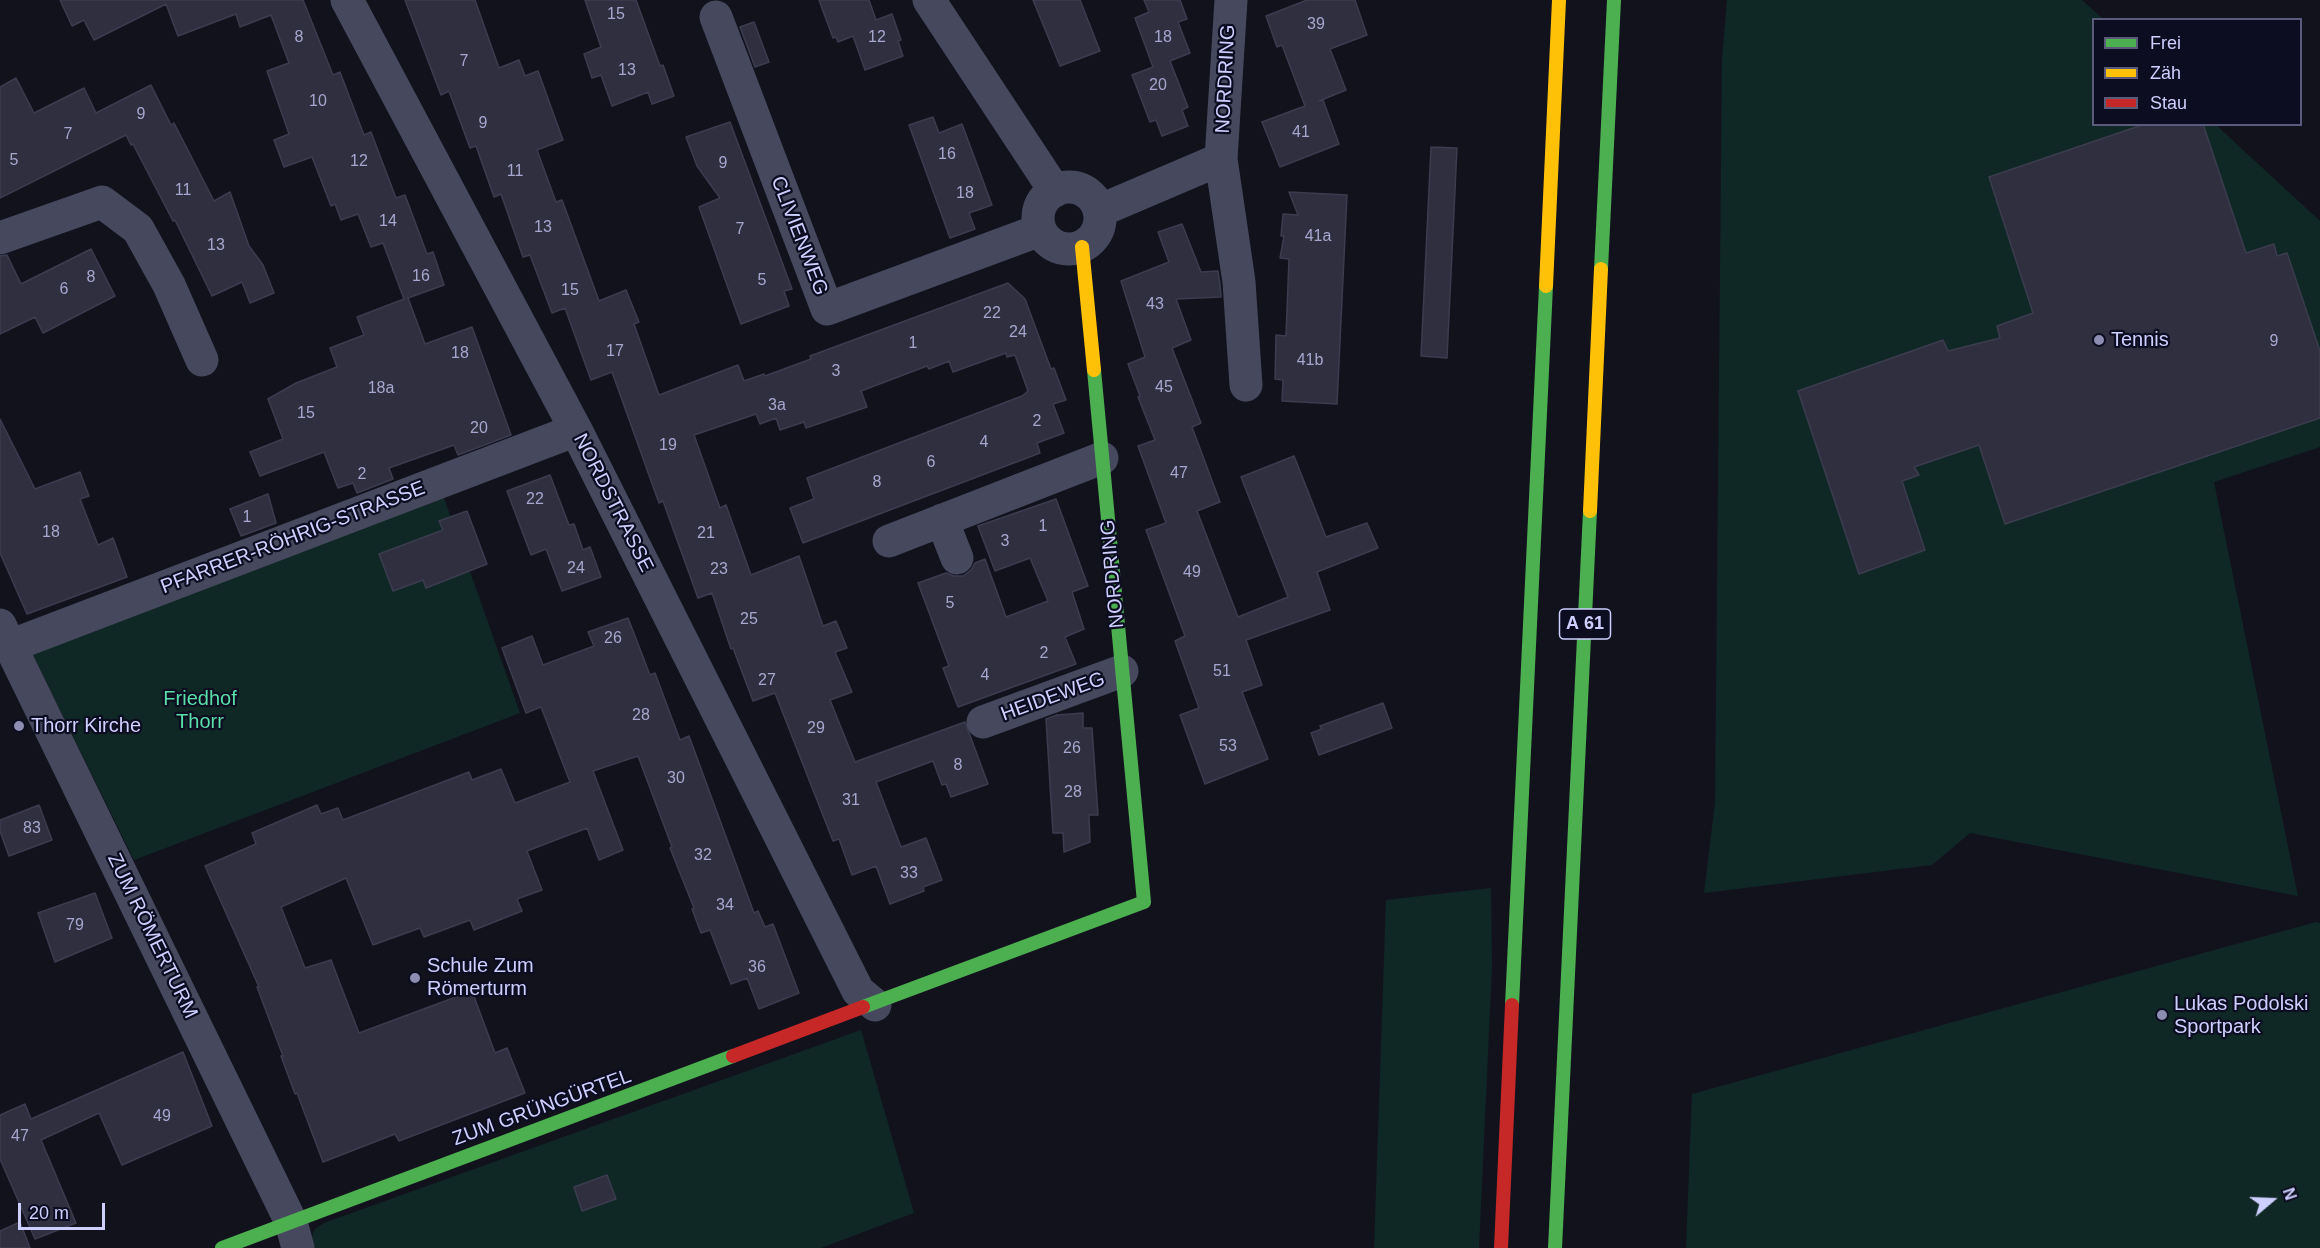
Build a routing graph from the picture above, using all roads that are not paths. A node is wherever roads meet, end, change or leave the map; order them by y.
1 (347, 0) edge
2 (929, 0) edge
3 (1231, 0) edge
4 (1559, 0) edge
5 (1614, 0) edge
6 (716, 17) dead end
7 (1221, 159) junction
8 (1054, 191) junction
9 (1099, 211) junction
10 (1040, 230) junction
11 (0, 238) edge
12 (1082, 247) junction
13 (202, 360) dead end
14 (1246, 385) dead end
15 (576, 430) junction
16 (1102, 458) junction
17 (942, 520) junction
18 (889, 540) dead end
19 (957, 558) dead end
20 (5, 635) edge
21 (1122, 671) junction
22 (983, 722) dead end
23 (1144, 902) joint
24 (875, 1005) junction
25 (295, 1235) edge
26 (222, 1248) edge
27 (1501, 1248) edge
28 (1555, 1248) edge

1 - 15 street, NORDSTRASSE
2 - 8 street
3 - 7 street, NORDRING
4 - 27 main road, A 61
5 - 28 main road, A 61
6 - 10 street, CLIVIENWEG
7 - 9 street, NORDRING
7 - 14 street, NORDRING
8 - 9 street
8 - 10 street
9 - 12 street
10 - 12 street
11 - 13 street
12 - 16 main road, NORDRING
15 - 20 street, PFARRER-RÖHRIG-STRASSE
15 - 24 street, NORDSTRASSE
16 - 17 street
16 - 21 main road, NORDRING
17 - 18 street
17 - 19 street
20 - 25 street, ZUM RÖMERTURM
21 - 22 street, HEIDEWEG
21 - 23 main road, NORDRING
23 - 24 main road, ZUM GRÜNGÜRTEL
24 - 25 main road, ZUM GRÜNGÜRTEL
25 - 26 main road, ZUM GRÜNGÜRTEL

